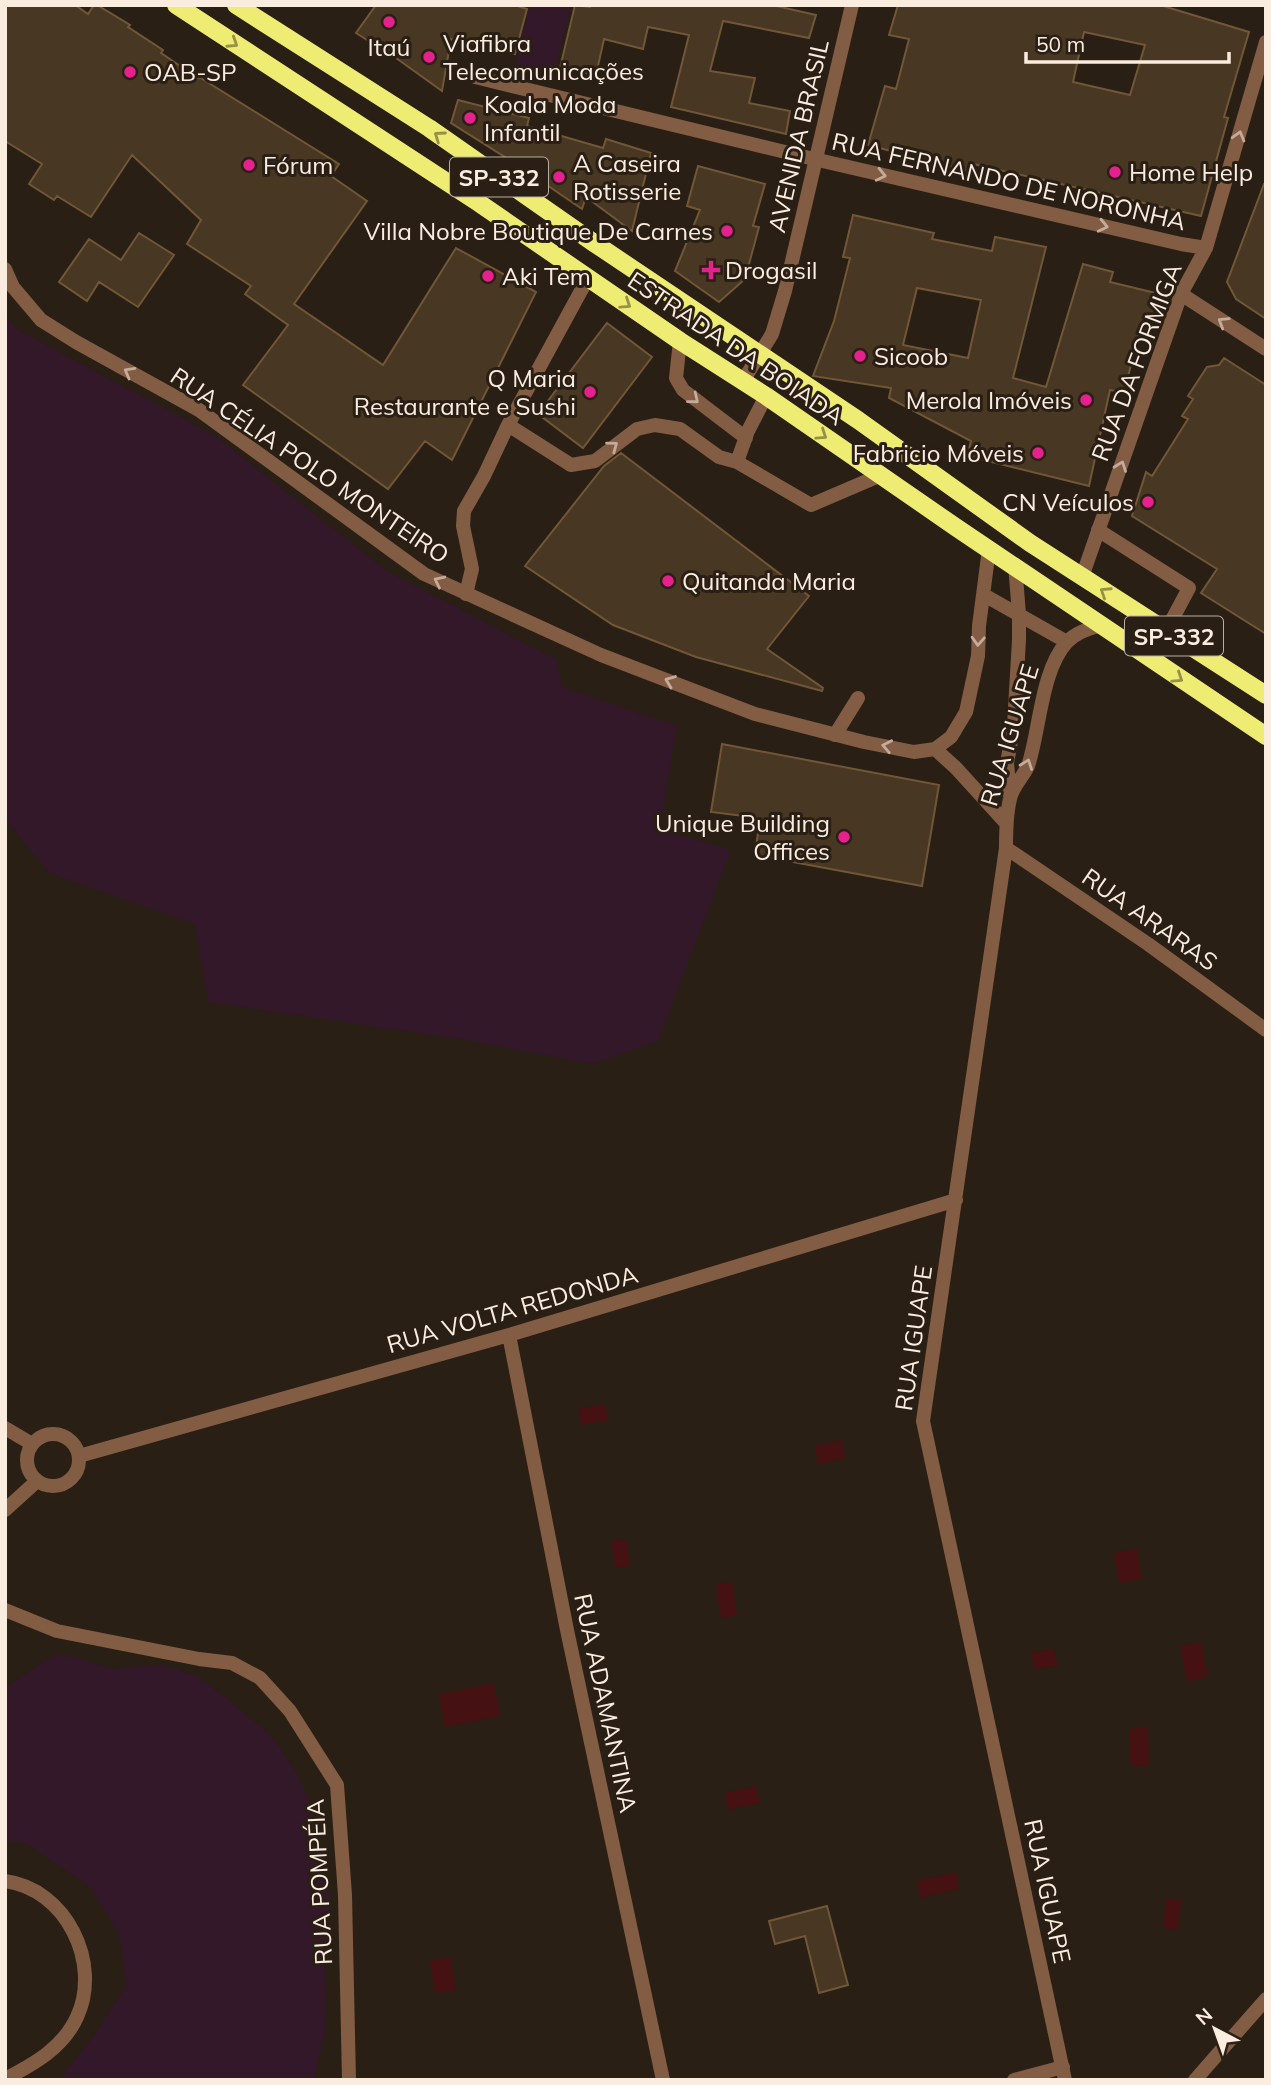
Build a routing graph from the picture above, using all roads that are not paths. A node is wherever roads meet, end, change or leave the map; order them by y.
1 (176, 5) edge
2 (236, 5) edge
3 (852, 5) edge
4 (1266, 42) edge
5 (475, 77) dead end
6 (814, 159) junction
7 (1206, 248) junction
8 (5, 269) edge
9 (589, 278) junction
10 (1181, 294) junction
11 (680, 341) junction
12 (1266, 349) edge
13 (758, 355) junction
14 (743, 381) junction
15 (766, 396) junction
16 (508, 425) junction
17 (746, 438) junction
18 (737, 462) junction
19 (881, 475) junction
20 (1098, 530) junction
21 (989, 550) junction
22 (1015, 565) junction
23 (1082, 577) junction
24 (466, 594) junction
25 (984, 595) junction
26 (1019, 614) junction
27 (1101, 625) junction
28 (1166, 631) junction
29 (1067, 642) junction
30 (1266, 695) edge
31 (858, 698) dead end
32 (835, 735) junction
33 (1266, 736) edge
34 (935, 750) junction
35 (1010, 796) junction
36 (1006, 823) junction
37 (1006, 848) junction
38 (1266, 1030) edge
39 (956, 1200) junction
40 (509, 1335) junction
41 (5, 1428) edge
42 (32, 1444) junction
43 (79, 1456) junction
44 (37, 1481) junction
45 (5, 1510) edge
46 (5, 1610) edge
47 (5, 1881) edge
48 (1266, 1999) edge
49 (1064, 2073) edge
50 (5, 2079) edge
51 (349, 2080) edge
52 (663, 2080) edge
53 (1014, 2080) edge
54 (1195, 2080) edge

1 -> 9 main road, ESTRADA DA BOIADA / SP-332
13 -> 2 main road, ESTRADA DA BOIADA / SP-332
3 - 6 street, AVENIDA BRASIL
7 -> 4 street, RUA DA FORMIGA
5 - 6 street, RUA FERNANDO DE NORONHA
6 -> 7 street, RUA FERNANDO DE NORONHA
6 - 13 street, AVENIDA BRASIL
7 - 10 street, RUA DA FORMIGA
24 -> 8 street, RUA CÉLIA POLO MONTEIRO
9 -> 11 main road, ESTRADA DA BOIADA / SP-332
9 - 16 street
12 -> 10 street
20 -> 10 street, RUA DA FORMIGA
11 - 14 main road, ESTRADA DA BOIADA / SP-332
11 -> 17 street
13 - 14 street, AVENIDA BRASIL
13 - 23 main road, ESTRADA DA BOIADA / SP-332
14 - 15 main road, ESTRADA DA BOIADA / SP-332
15 - 17 street
15 -> 19 main road, ESTRADA DA BOIADA / SP-332
16 -> 18 street
16 - 24 street
17 - 18 street
18 - 19 street
19 - 21 main road, ESTRADA DA BOIADA / SP-332
20 - 23 street, RUA DA FORMIGA
20 - 28 street
21 - 22 main road, ESTRADA DA BOIADA / SP-332
21 - 25 street
22 - 26 street
22 - 27 main road, ESTRADA DA BOIADA / SP-332
28 -> 23 main road, ESTRADA DA BOIADA / SP-332
32 -> 24 street, RUA CÉLIA POLO MONTEIRO
25 - 26 street
25 -> 34 street
26 - 29 street
26 - 35 street
27 - 29 street, RUA IGUAPE
27 -> 33 main road, ESTRADA DA BOIADA / SP-332
28 - 30 main road, ESTRADA DA BOIADA / SP-332
35 -> 29 street, RUA IGUAPE
31 - 32 street
34 -> 32 street, RUA CÉLIA POLO MONTEIRO
34 - 36 street
35 - 36 street, RUA IGUAPE
36 - 37 street, RUA IGUAPE
37 - 38 street, RUA ARARAS
37 - 39 street, RUA IGUAPE
39 - 40 street, RUA VOLTA REDONDA
39 - 49 street, RUA IGUAPE
40 - 43 street, RUA VOLTA REDONDA
40 - 52 street, RUA ADAMANTINA
41 - 42 street
42 - 43 street
42 - 44 street
43 - 44 street
44 - 45 street
46 - 51 street, RUA POMPÉIA
47 - 50 street
48 - 54 street
49 - 53 street

